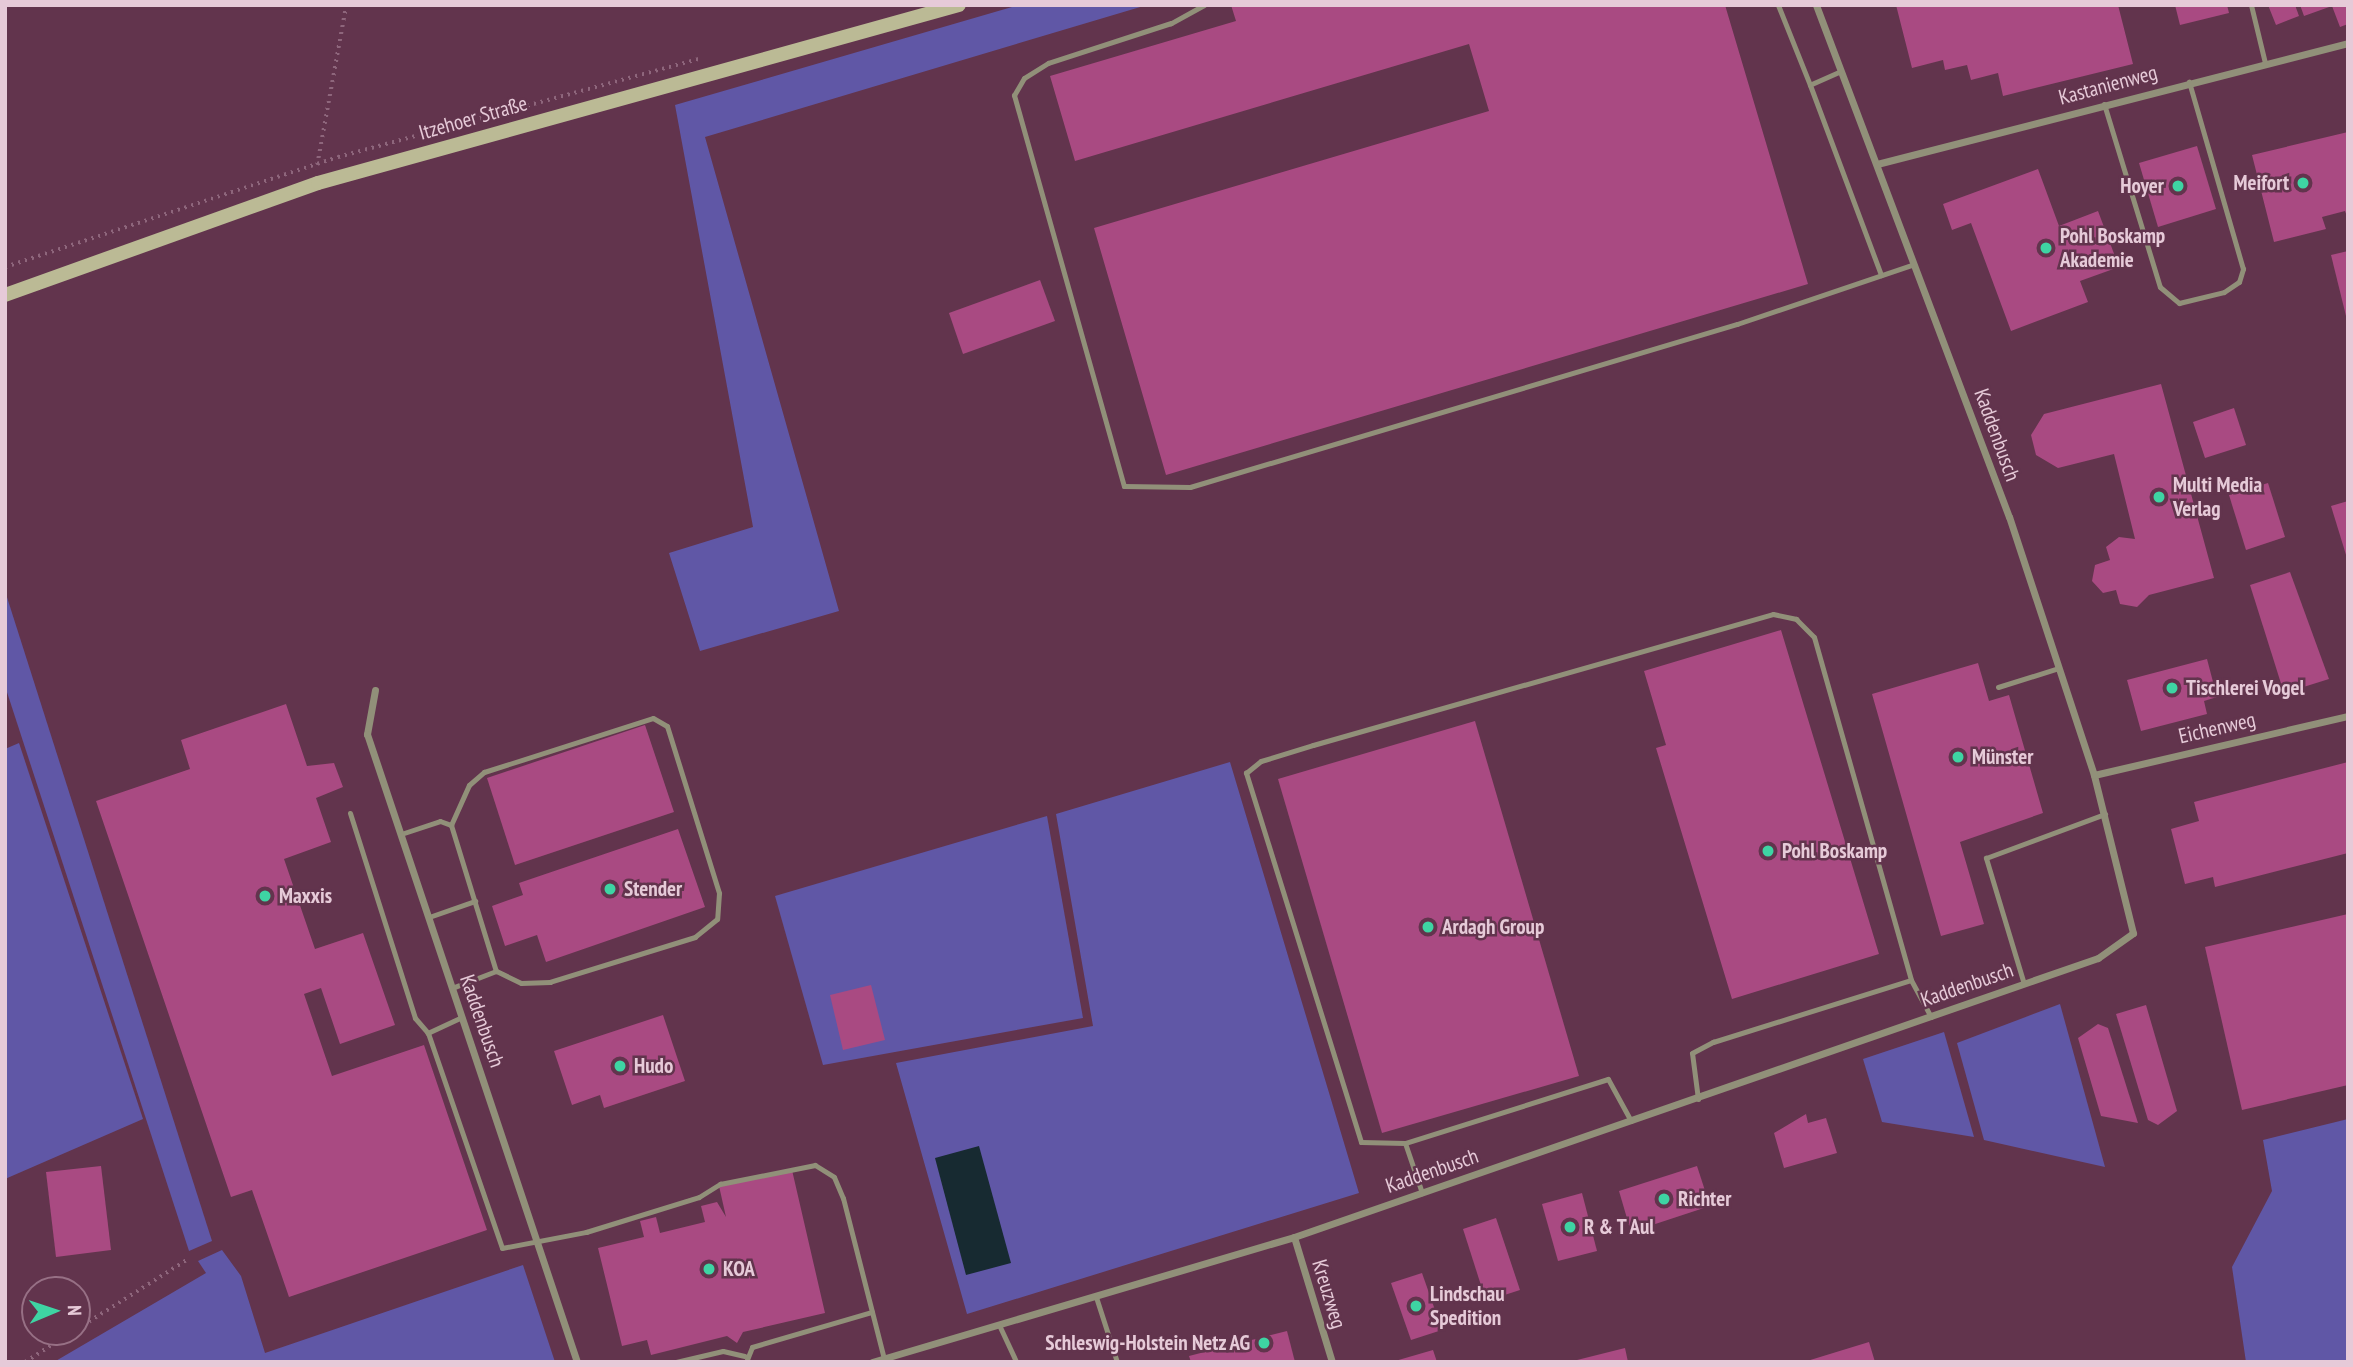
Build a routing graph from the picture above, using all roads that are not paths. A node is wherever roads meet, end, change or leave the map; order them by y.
1 (959, 5) edge
2 (1204, 5) edge
3 (1778, 5) edge
4 (1816, 5) edge
5 (2251, 5) edge
6 (2348, 43) edge
7 (2265, 63) junction
8 (1841, 71) junction
9 (2189, 82) junction
10 (1810, 85) junction
11 (2104, 104) junction
12 (1877, 164) junction
13 (1914, 263) junction
14 (1881, 275) junction
15 (5, 295) edge
16 (2059, 668) junction
17 (1998, 687) dead end
18 (376, 690) dead end
19 (2348, 716) edge
20 (2094, 775) junction
21 (350, 813) dead end
22 (2105, 814) junction
23 (451, 825) junction
24 (401, 834) junction
25 (475, 901) junction
26 (429, 917) junction
27 (496, 971) junction
28 (1910, 980) junction
29 (2025, 984) junction
30 (452, 988) junction
31 (462, 1017) junction
32 (1931, 1017) junction
33 (428, 1033) junction
34 (1698, 1099) junction
35 (1631, 1122) junction
36 (1405, 1143) junction
37 (1422, 1193) junction
38 (1294, 1237) junction
39 (538, 1244) junction
40 (1096, 1297) junction
41 (872, 1312) junction
42 (1000, 1326) junction
43 (745, 1359) edge
44 (884, 1359) junction
45 (577, 1362) edge
46 (676, 1362) edge
47 (872, 1362) edge
48 (1016, 1362) edge
49 (1117, 1362) edge
50 (1332, 1362) edge

1 - 15 main road, Itzehoer Straße
2 - 14 lane
3 - 10 lane
4 - 8 street, Kaddenbusch
5 - 7 lane
6 - 7 street, Kastanienweg
7 - 9 street, Kastanienweg
8 - 10 lane
8 - 12 street, Kaddenbusch
9 - 11 street, Kastanienweg
9 - 11 lane
10 - 14 lane
11 - 12 street, Kastanienweg
12 - 13 street, Kaddenbusch
13 - 14 lane
13 - 16 street, Kaddenbusch
16 - 17 lane
16 - 20 street, Kaddenbusch
18 - 24 street, Kaddenbusch
19 - 20 street, Eichenweg
20 - 22 street, Kaddenbusch
21 - 33 lane
22 - 29 street, Kaddenbusch
22 - 29 lane
23 - 24 lane
23 - 25 lane
23 - 27 lane
24 - 26 street, Kaddenbusch
25 - 26 lane
25 - 27 lane
26 - 30 street, Kaddenbusch
27 - 30 lane
28 - 32 lane
28 - 34 lane
28 - 36 lane
29 - 32 street, Kaddenbusch
30 - 31 street, Kaddenbusch
31 - 33 lane
31 - 39 street, Kaddenbusch
32 - 34 street, Kaddenbusch
33 - 39 lane
34 - 35 street, Kaddenbusch
35 - 36 lane
35 - 37 street, Kaddenbusch
36 - 37 lane
37 - 38 street, Kaddenbusch
38 - 40 street, Kaddenbusch
38 - 50 street, Kreuzweg
39 - 41 lane
39 - 45 street, Kaddenbusch
40 - 42 street, Kaddenbusch
40 - 49 lane
41 - 43 lane
41 - 44 lane
42 - 44 street, Kaddenbusch
42 - 48 lane
43 - 46 lane
44 - 47 street, Kaddenbusch

